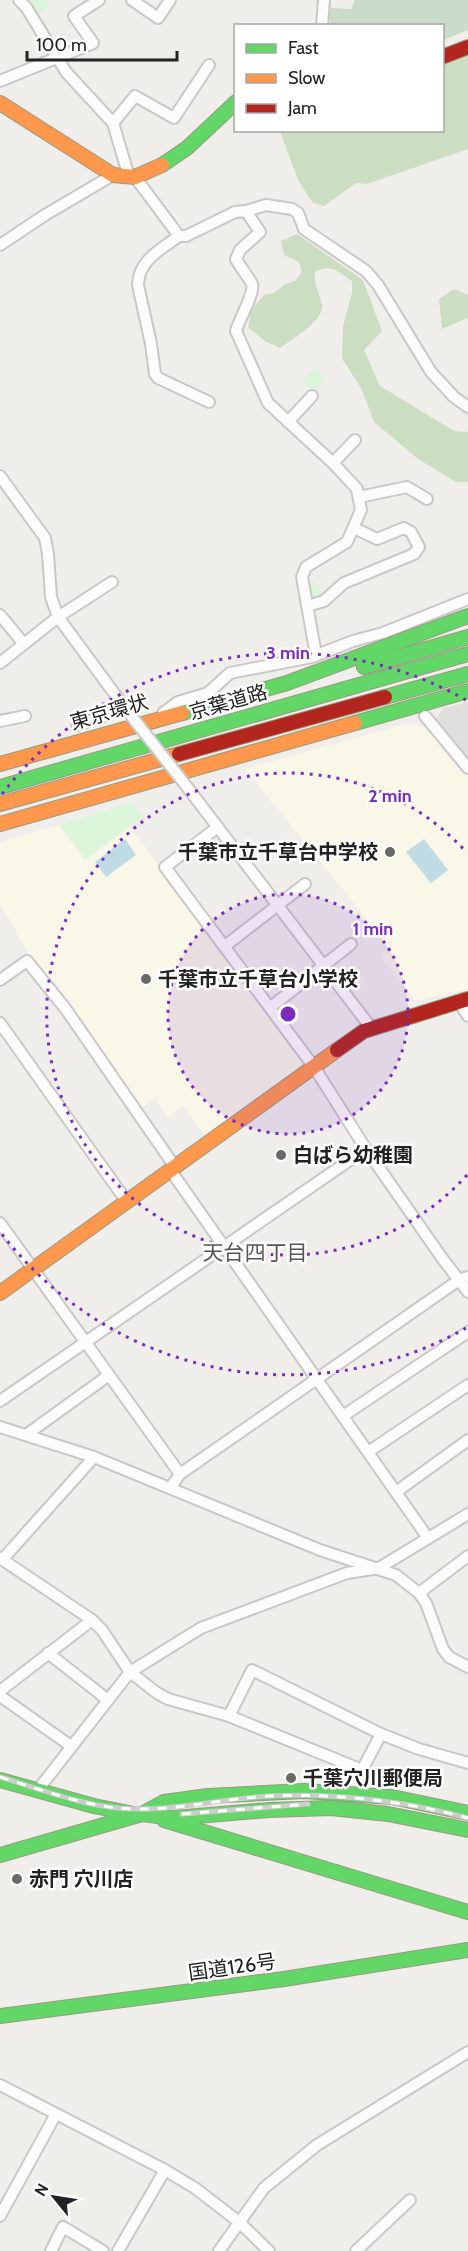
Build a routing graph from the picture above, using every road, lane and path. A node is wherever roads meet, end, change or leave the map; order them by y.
1 (19, 0) edge
2 (99, 0) edge
3 (132, 0) edge
4 (170, 0) edge
5 (324, 0) edge
6 (322, 24) edge
7 (468, 47) edge
8 (444, 56) edge
9 (55, 57) junction
10 (209, 65) dead end
11 (0, 81) edge
12 (0, 103) edge
13 (234, 104) edge
14 (113, 123) junction
15 (113, 175) junction
16 (132, 177) junction
17 (246, 211) junction
18 (179, 236) junction
19 (0, 244) edge
20 (312, 396) dead end
21 (209, 402) dead end
22 (468, 407) edge
23 (288, 422) junction
24 (355, 440) dead end
25 (333, 463) junction
26 (0, 476) edge
27 (359, 496) junction
28 (427, 499) dead end
29 (354, 528) junction
30 (112, 582) dead end
31 (468, 599) edge
32 (307, 606) junction
33 (0, 615) edge
34 (468, 616) edge
35 (58, 617) junction
36 (468, 637) edge
37 (24, 644) junction
38 (468, 654) edge
39 (316, 655) junction
40 (2, 658) edge
41 (468, 674) edge
42 (468, 691) edge
43 (124, 706) junction
44 (199, 708) junction
45 (25, 716) dead end
46 (425, 716) dead end
47 (153, 720) junction
48 (0, 721) edge
49 (77, 725) dead end
50 (0, 764) edge
51 (468, 768) edge
52 (0, 787) edge
53 (0, 804) edge
54 (0, 824) edge
55 (218, 827) junction
56 (305, 884) dead end
57 (278, 905) junction
58 (351, 944) dead end
59 (225, 946) junction
60 (324, 966) junction
61 (0, 980) edge
62 (463, 1000) edge
63 (271, 1007) junction
64 (468, 1016) edge
65 (0, 1023) edge
66 (372, 1029) junction
67 (315, 1067) junction
68 (366, 1149) junction
69 (173, 1169) junction
70 (127, 1202) junction
71 (0, 1224) edge
72 (224, 1247) junction
73 (33, 1269) junction
74 (464, 1278) edge
75 (468, 1292) edge
76 (0, 1293) edge
77 (468, 1332) edge
78 (86, 1342) junction
79 (109, 1375) junction
80 (316, 1378) junction
81 (468, 1385) edge
82 (0, 1401) edge
83 (342, 1416) junction
84 (0, 1427) edge
85 (26, 1435) junction
86 (468, 1440) edge
87 (368, 1452) junction
88 (94, 1457) junction
89 (180, 1474) junction
90 (171, 1487) junction
91 (396, 1492) junction
92 (468, 1514) edge
93 (428, 1538) junction
94 (468, 1556) edge
95 (1, 1559) edge
96 (379, 1568) junction
97 (419, 1593) junction
98 (92, 1620) junction
99 (48, 1653) junction
100 (468, 1667) edge
101 (130, 1672) junction
102 (0, 1691) edge
103 (0, 1696) edge
104 (108, 1700) junction
105 (229, 1716) junction
106 (381, 1734) junction
107 (71, 1746) junction
108 (468, 1763) edge
109 (362, 1770) junction
110 (0, 1780) edge
111 (37, 1791) junction
112 (364, 1795) junction
113 (468, 1813) edge
114 (142, 1814) junction
115 (468, 1830) edge
116 (0, 1855) edge
117 (468, 1912) edge
118 (468, 1950) edge
119 (0, 2016) edge
120 (468, 2052) edge
121 (0, 2085) edge
122 (56, 2114) junction
123 (165, 2170) junction
124 (410, 2200) dead end
125 (0, 2216) edge
126 (239, 2222) junction
127 (51, 2251) edge
128 (103, 2251) edge
129 (118, 2251) edge
130 (219, 2251) edge
131 (269, 2251) edge
132 (356, 2251) edge

1 - 9 street
2 - 9 street
3 - 4 street
5 - 6 street
7 - 8 main road
9 - 11 street
9 - 14 street
10 - 14 street
12 - 15 main road
13 - 16 main road
14 - 16 street
15 - 16 main road
15 - 19 street
16 - 18 street
17 - 18 street
17 - 22 street
17 - 23 street
18 - 21 street
20 - 23 street
23 - 25 street
24 - 25 street
25 - 27 street
26 - 35 street
27 - 28 street
27 - 29 street
29 - 32 street
29 - 32 street
30 - 35 street
31 - 39 street
32 - 39 street
33 - 37 street
34 - 44 main road, 東京環状
35 - 37 street
35 - 43 street
36 - 44 main road
37 - 40 street
38 - 52 main road, 京葉道路
39 - 47 street
41 - 53 main road, 京葉道路
42 - 54 main road
43 - 49 street
43 - 55 street, bridge
44 - 47 main road, 東京環状
45 - 48 street
46 - 51 street
47 - 50 main road, 東京環状
55 - 57 street
55 - 59 street
56 - 57 street
57 - 59 street
57 - 60 street
58 - 60 street
59 - 63 street
60 - 63 street
60 - 66 street
61 - 69 street
62 - 64 street
62 - 66 main road
63 - 67 street
65 - 70 street
66 - 67 main road
67 - 68 street
67 - 69 main road
68 - 72 street
68 - 74 street
69 - 70 main road
69 - 72 street
70 - 73 main road
71 - 73 street
72 - 78 street
72 - 80 street
73 - 76 main road
73 - 78 street
74 - 75 street
74 - 80 street
77 - 83 street
78 - 79 street
78 - 82 street
79 - 85 street
79 - 89 street
80 - 83 street
80 - 89 street
81 - 87 street
83 - 87 street
84 - 85 street
85 - 88 street
86 - 91 street
87 - 91 street
88 - 90 street
88 - 95 street
89 - 90 street
90 - 96 street
91 - 93 street
92 - 93 street
93 - 96 street
94 - 97 street
95 - 98 street
96 - 97 street
96 - 101 street
97 - 100 street
98 - 99 street
98 - 101 street
99 - 102 street
99 - 104 street
101 - 104 street
101 - 105 street
103 - 107 street
104 - 107 street
105 - 106 street
105 - 109 street
106 - 108 street
106 - 109 street
107 - 111 street
109 - 112 street
110 - 111 main road
111 - 114 main road
112 - 113 main road
112 - 114 main road
114 - 115 main road
114 - 116 main road
114 - 117 main road
118 - 119 main road, 国道126号
120 - 126 street
121 - 122 street
122 - 123 street
122 - 125 street
123 - 126 street
123 - 129 street
124 - 132 street
126 - 130 street
126 - 131 street
127 - 128 street

